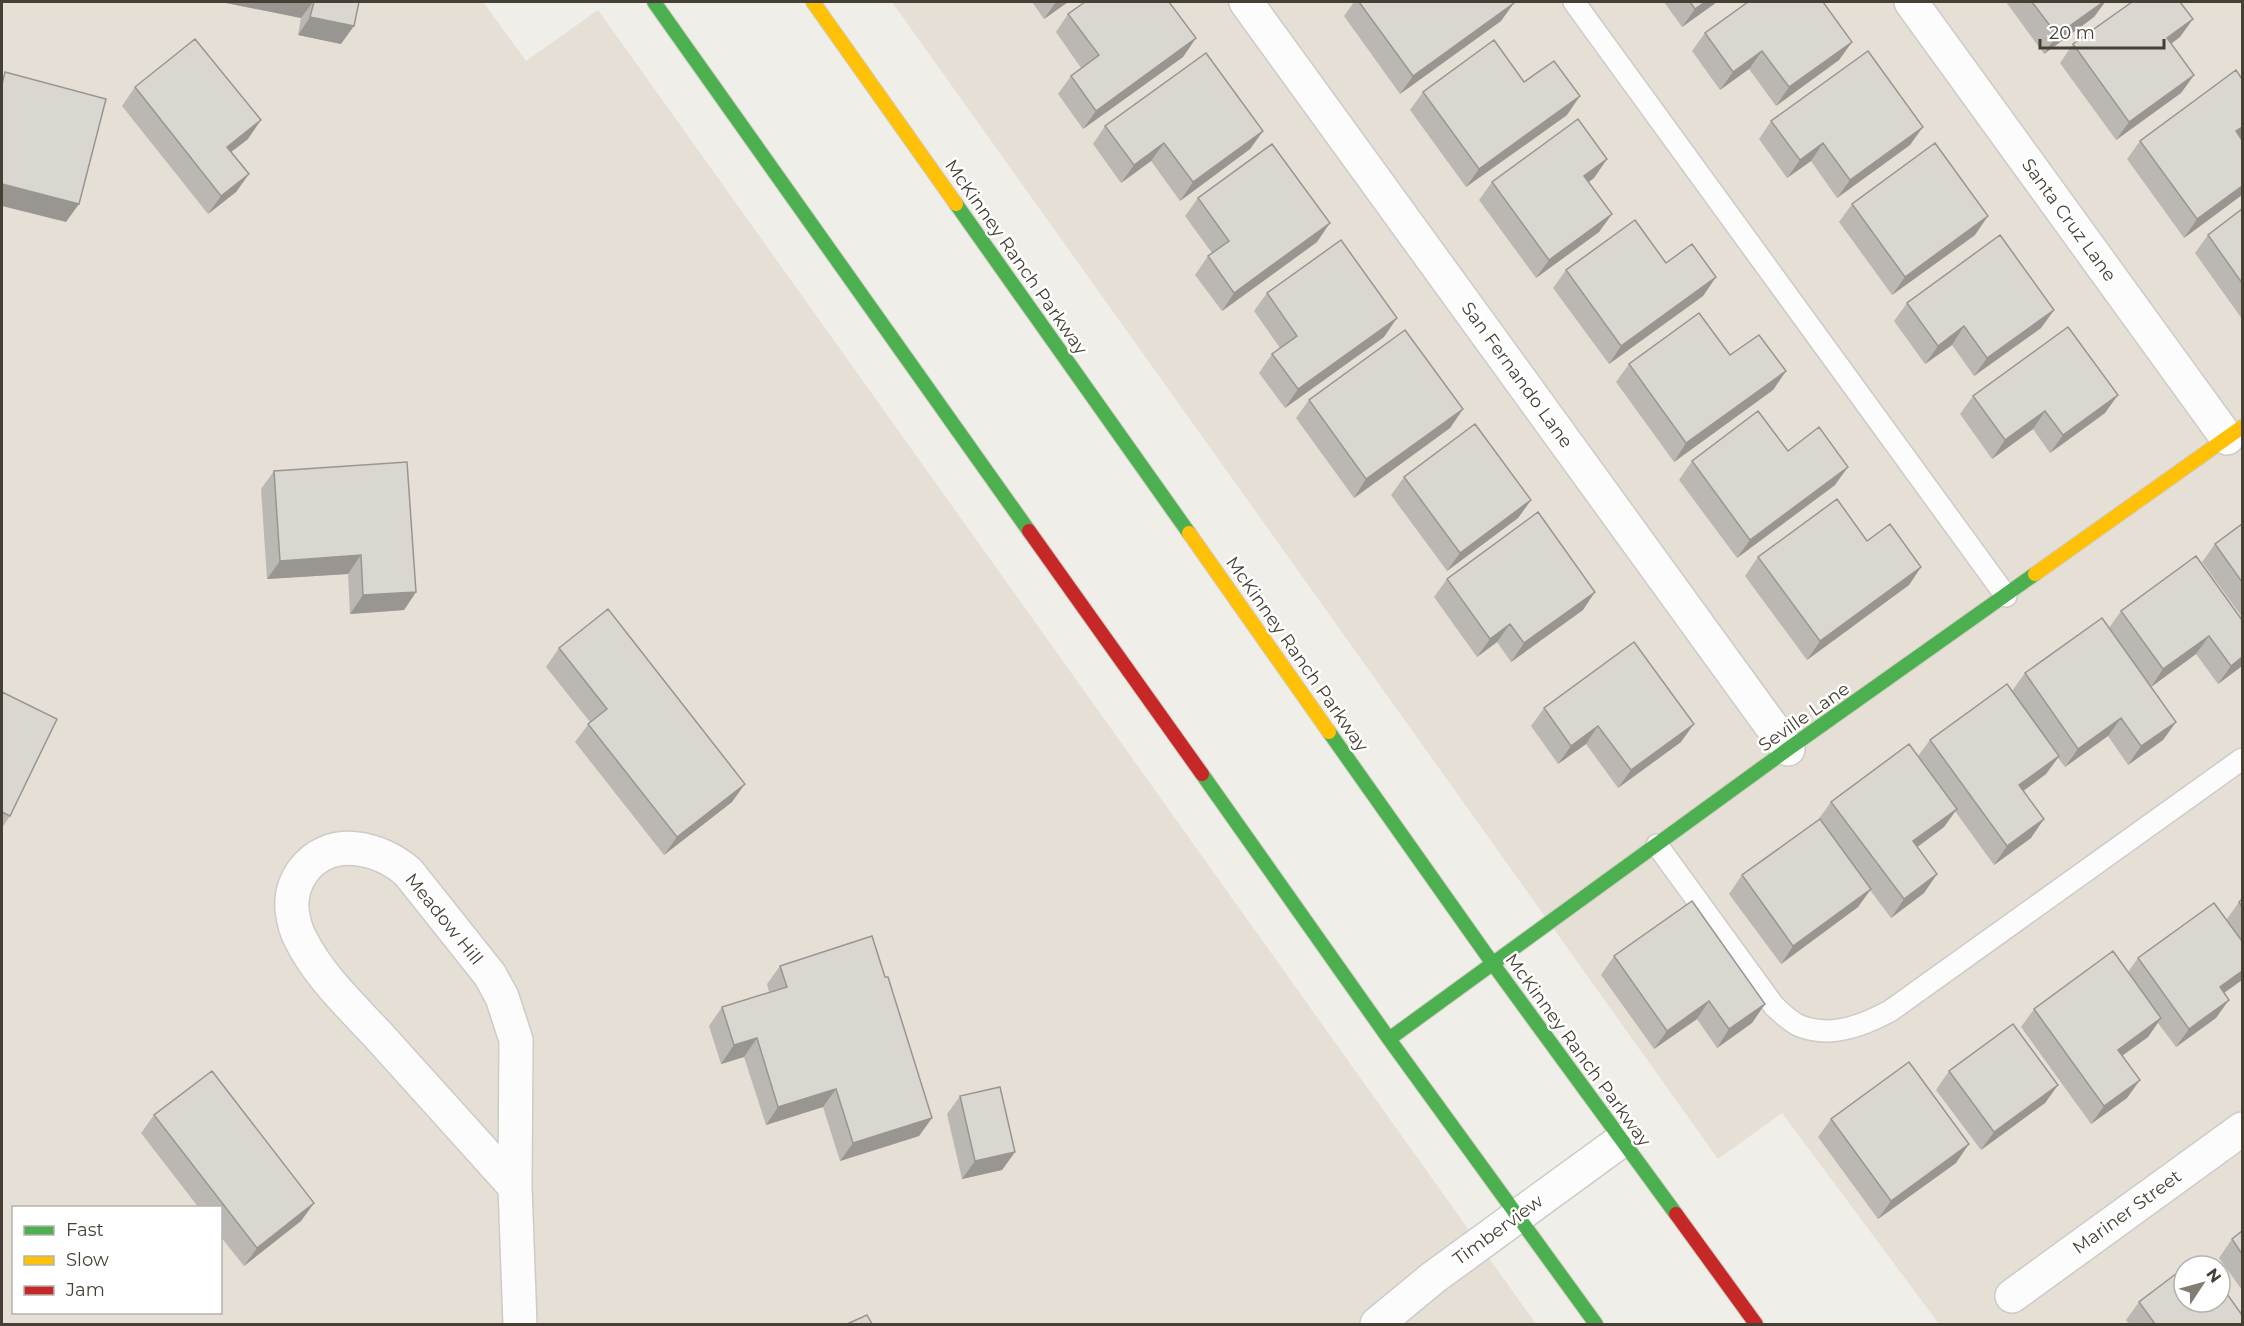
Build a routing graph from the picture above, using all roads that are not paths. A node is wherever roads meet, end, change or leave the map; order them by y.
1 (654, 2) edge
2 (813, 2) edge
3 (1246, 2) edge
4 (1574, 2) edge
5 (1911, 2) edge
6 (2235, 433) edge
7 (2006, 596) junction
8 (1788, 749) junction
9 (2242, 759) edge
10 (1657, 845) junction
11 (1493, 964) junction
12 (1389, 1039) junction
13 (2242, 1130) edge
14 (1622, 1140) junction
15 (515, 1187) junction
16 (1517, 1215) junction
17 (2012, 1296) dead end
18 (520, 1324) edge
19 (1377, 1324) edge
20 (1596, 1324) edge
21 (1756, 1324) edge

1 - 12 main road
2 - 11 main road, McKinney Ranch Parkway
3 - 8 street, San Fernando Lane
4 - 7 lane
5 - 6 street, Santa Cruz Lane
6 - 7 main road, Seville Lane
7 - 8 main road, Seville Lane
8 - 10 main road, Seville Lane
9 - 10 lane
10 - 11 main road, Seville Lane
11 - 12 main road, Seville Lane
11 - 14 main road, McKinney Ranch Parkway
12 - 16 main road
13 - 17 street, Mariner Street
14 - 16 street, Timberview
14 - 21 main road, McKinney Ranch Parkway
15 - 15 street, Meadow Hill
15 - 18 street, Meadow Hill
16 - 19 street, Timberview
16 - 20 main road

